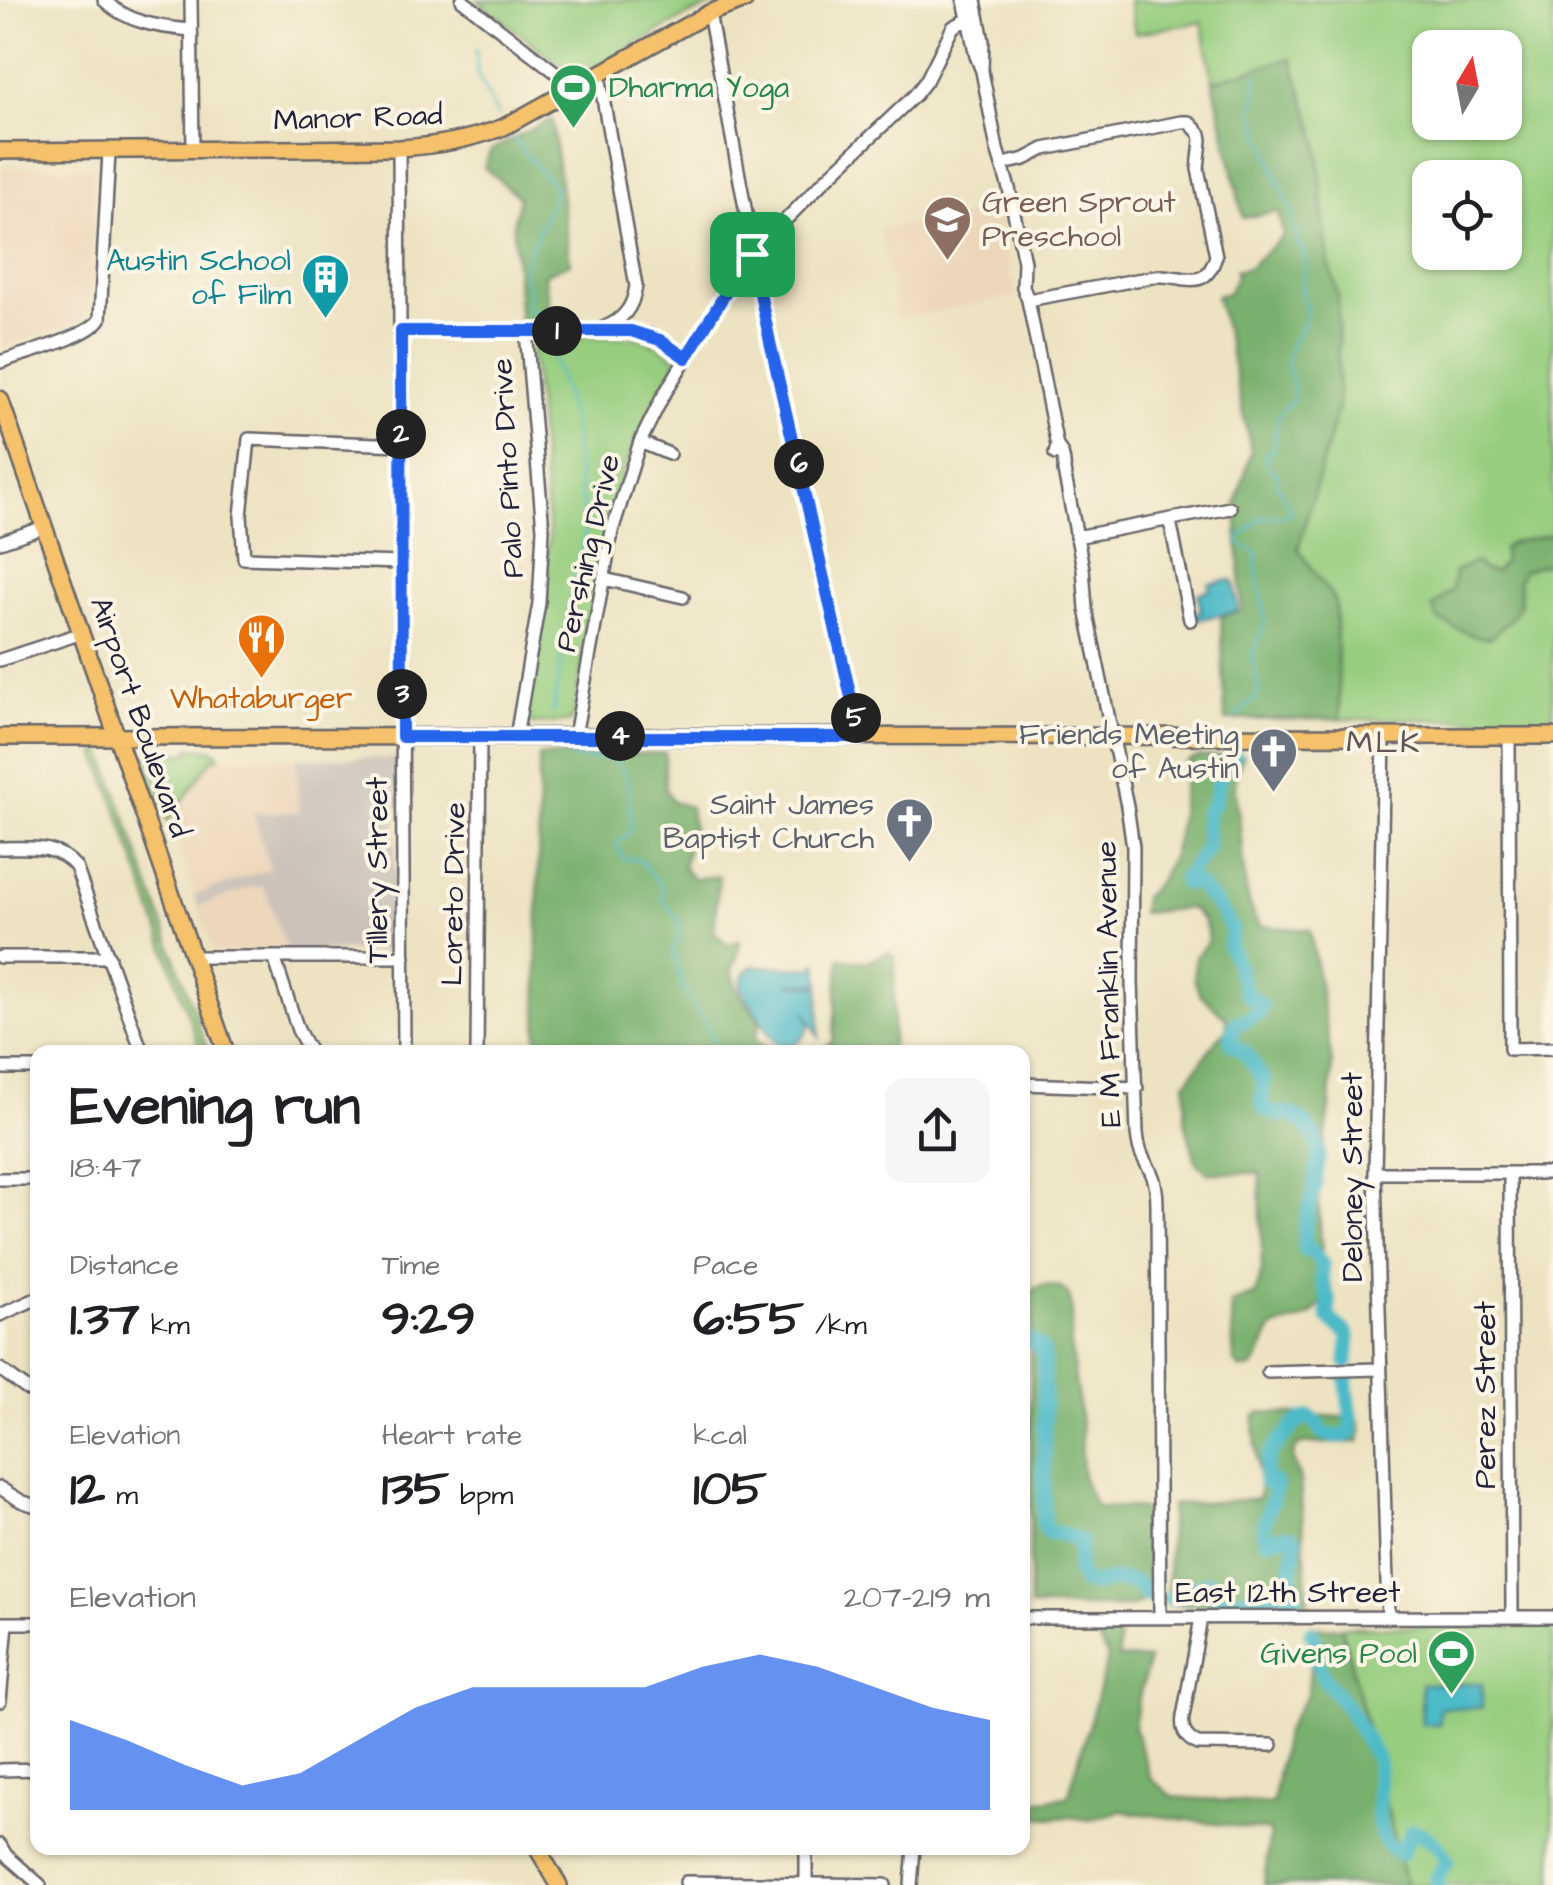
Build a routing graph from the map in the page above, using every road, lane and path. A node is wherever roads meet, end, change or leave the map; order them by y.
1 (104, 0) edge
2 (190, 0) edge
3 (462, 0) edge
4 (745, 0) edge
5 (964, 0) edge
6 (975, 0) edge
7 (709, 14) junction
8 (972, 17) junction
9 (190, 30) junction
10 (599, 75) junction
11 (576, 88) junction
12 (399, 148) junction
13 (193, 150) junction
14 (0, 151) edge
15 (109, 152) junction
16 (1003, 164) junction
17 (752, 254) junction
18 (736, 277) junction
19 (759, 289) junction
20 (1028, 300) junction
21 (632, 304) junction
22 (599, 330) junction
23 (401, 331) junction
24 (526, 331) junction
25 (650, 335) junction
26 (686, 358) junction
27 (0, 362) edge
28 (0, 399) edge
29 (4, 424) edge
30 (640, 442) junction
31 (401, 444) junction
32 (669, 454) dead end
33 (1230, 508) dead end
34 (1170, 521) junction
35 (45, 527) junction
36 (1076, 537) junction
37 (0, 542) edge
38 (400, 563) junction
39 (604, 578) junction
40 (683, 596) dead end
41 (539, 603) joint
42 (1190, 620) dead end
43 (82, 633) junction
44 (0, 660) edge
45 (117, 736) junction
46 (575, 736) junction
47 (1384, 736) junction
48 (1508, 736) junction
49 (1553, 736) edge
50 (0, 737) edge
51 (402, 737) junction
52 (480, 737) junction
53 (516, 737) junction
54 (860, 737) junction
55 (1113, 737) junction
56 (0, 848) edge
57 (109, 957) junction
58 (194, 957) junction
59 (274, 957) junction
60 (404, 957) junction
61 (0, 958) edge
62 (140, 1045) edge
63 (224, 1045) edge
64 (306, 1045) edge
65 (404, 1045) edge
66 (476, 1045) edge
67 (1553, 1048) edge
68 (0, 1068) edge
69 (30, 1068) edge
70 (1030, 1084) edge
71 (1137, 1088) junction
72 (1375, 1173) junction
73 (1510, 1173) junction
74 (1553, 1173) edge
75 (0, 1180) edge
76 (30, 1180) edge
77 (30, 1302) edge
78 (0, 1315) edge
79 (1380, 1368) junction
80 (0, 1369) edge
81 (1268, 1372) dead end
82 (30, 1391) edge
83 (0, 1488) edge
84 (30, 1504) edge
85 (1512, 1617) junction
86 (1553, 1617) edge
87 (1030, 1618) edge
88 (1160, 1618) junction
89 (1202, 1618) junction
90 (1388, 1618) junction
91 (3, 1623) edge
92 (30, 1623) edge
93 (0, 1701) edge
94 (1272, 1745) dead end
95 (0, 1770) edge
96 (30, 1770) edge
97 (0, 1846) edge
98 (541, 1855) edge
99 (806, 1855) edge
100 (913, 1855) edge
101 (686, 1882) dead end
102 (806, 1884) edge
103 (40, 1885) edge
104 (559, 1885) edge
105 (885, 1885) edge
106 (911, 1885) edge

1 - 9 street
2 - 9 street
3 - 11 street
4 - 7 main road, Manor Road
5 - 8 street
6 - 8 street
7 - 10 main road, Manor Road
7 - 17 street
8 - 16 street, E M Franklin Avenue
8 - 17 street, Pershing Drive
9 - 13 street
10 - 11 main road, Manor Road
10 - 21 street
11 - 12 main road, Manor Road
12 - 13 main road, Manor Road
12 - 23 street, Tillery Street
13 - 15 main road, Manor Road
14 - 15 main road, Manor Road
15 - 27 street
16 - 20 street, E M Franklin Avenue
16 - 20 street
17 - 18 street, Pershing Drive
17 - 19 street
18 - 19 street
18 - 26 street, Pershing Drive
19 - 54 street
20 - 36 street, E M Franklin Avenue
21 - 22 street
21 - 25 street
22 - 24 street
22 - 25 street
23 - 24 street
23 - 31 street, Tillery Street
24 - 41 street, Palo Pinto Drive
25 - 26 street
26 - 30 street, Pershing Drive
28 - 29 main road, Airport Boulevard
29 - 35 main road, Airport Boulevard
30 - 32 street
30 - 39 street, Pershing Drive
31 - 38 street, Tillery Street
31 - 38 street
33 - 34 street
34 - 36 street
34 - 42 street
35 - 37 street
35 - 43 main road, Airport Boulevard
36 - 55 street, E M Franklin Avenue
38 - 51 street, Tillery Street
39 - 40 street
39 - 46 street, Pershing Drive
41 - 53 street, Pershing Drive
43 - 44 street
43 - 45 main road, Airport Boulevard
45 - 50 main road
45 - 51 main road
45 - 58 main road, Airport Boulevard
46 - 53 main road
46 - 54 main road
47 - 48 main road
47 - 55 main road
47 - 72 street, Deloney Street
48 - 49 main road
48 - 67 street
51 - 52 main road
51 - 60 street, Tillery Street
52 - 53 main road
52 - 66 street, Loreto Drive
54 - 55 main road
55 - 71 street, E M Franklin Avenue
56 - 57 street
57 - 61 street
57 - 62 street
58 - 59 street
58 - 63 main road, Airport Boulevard
59 - 60 street
59 - 64 street
60 - 65 street, Tillery Street
68 - 69 street
70 - 71 street
71 - 88 street, E M Franklin Avenue
72 - 73 street
72 - 79 street, Deloney Street
73 - 74 street
73 - 85 street, Perez Street
75 - 76 street
77 - 78 street
79 - 81 street
79 - 90 street, Deloney Street
80 - 82 street
83 - 84 street
85 - 86 street, East 12th Street
85 - 90 street, East 12th Street
87 - 88 street, East 12th Street
88 - 89 street, East 12th Street
89 - 90 street, East 12th Street
89 - 94 street
91 - 92 street
91 - 93 street
95 - 96 street
97 - 103 street
98 - 104 main road
99 - 102 street
100 - 106 street
101 - 102 street
102 - 105 street

